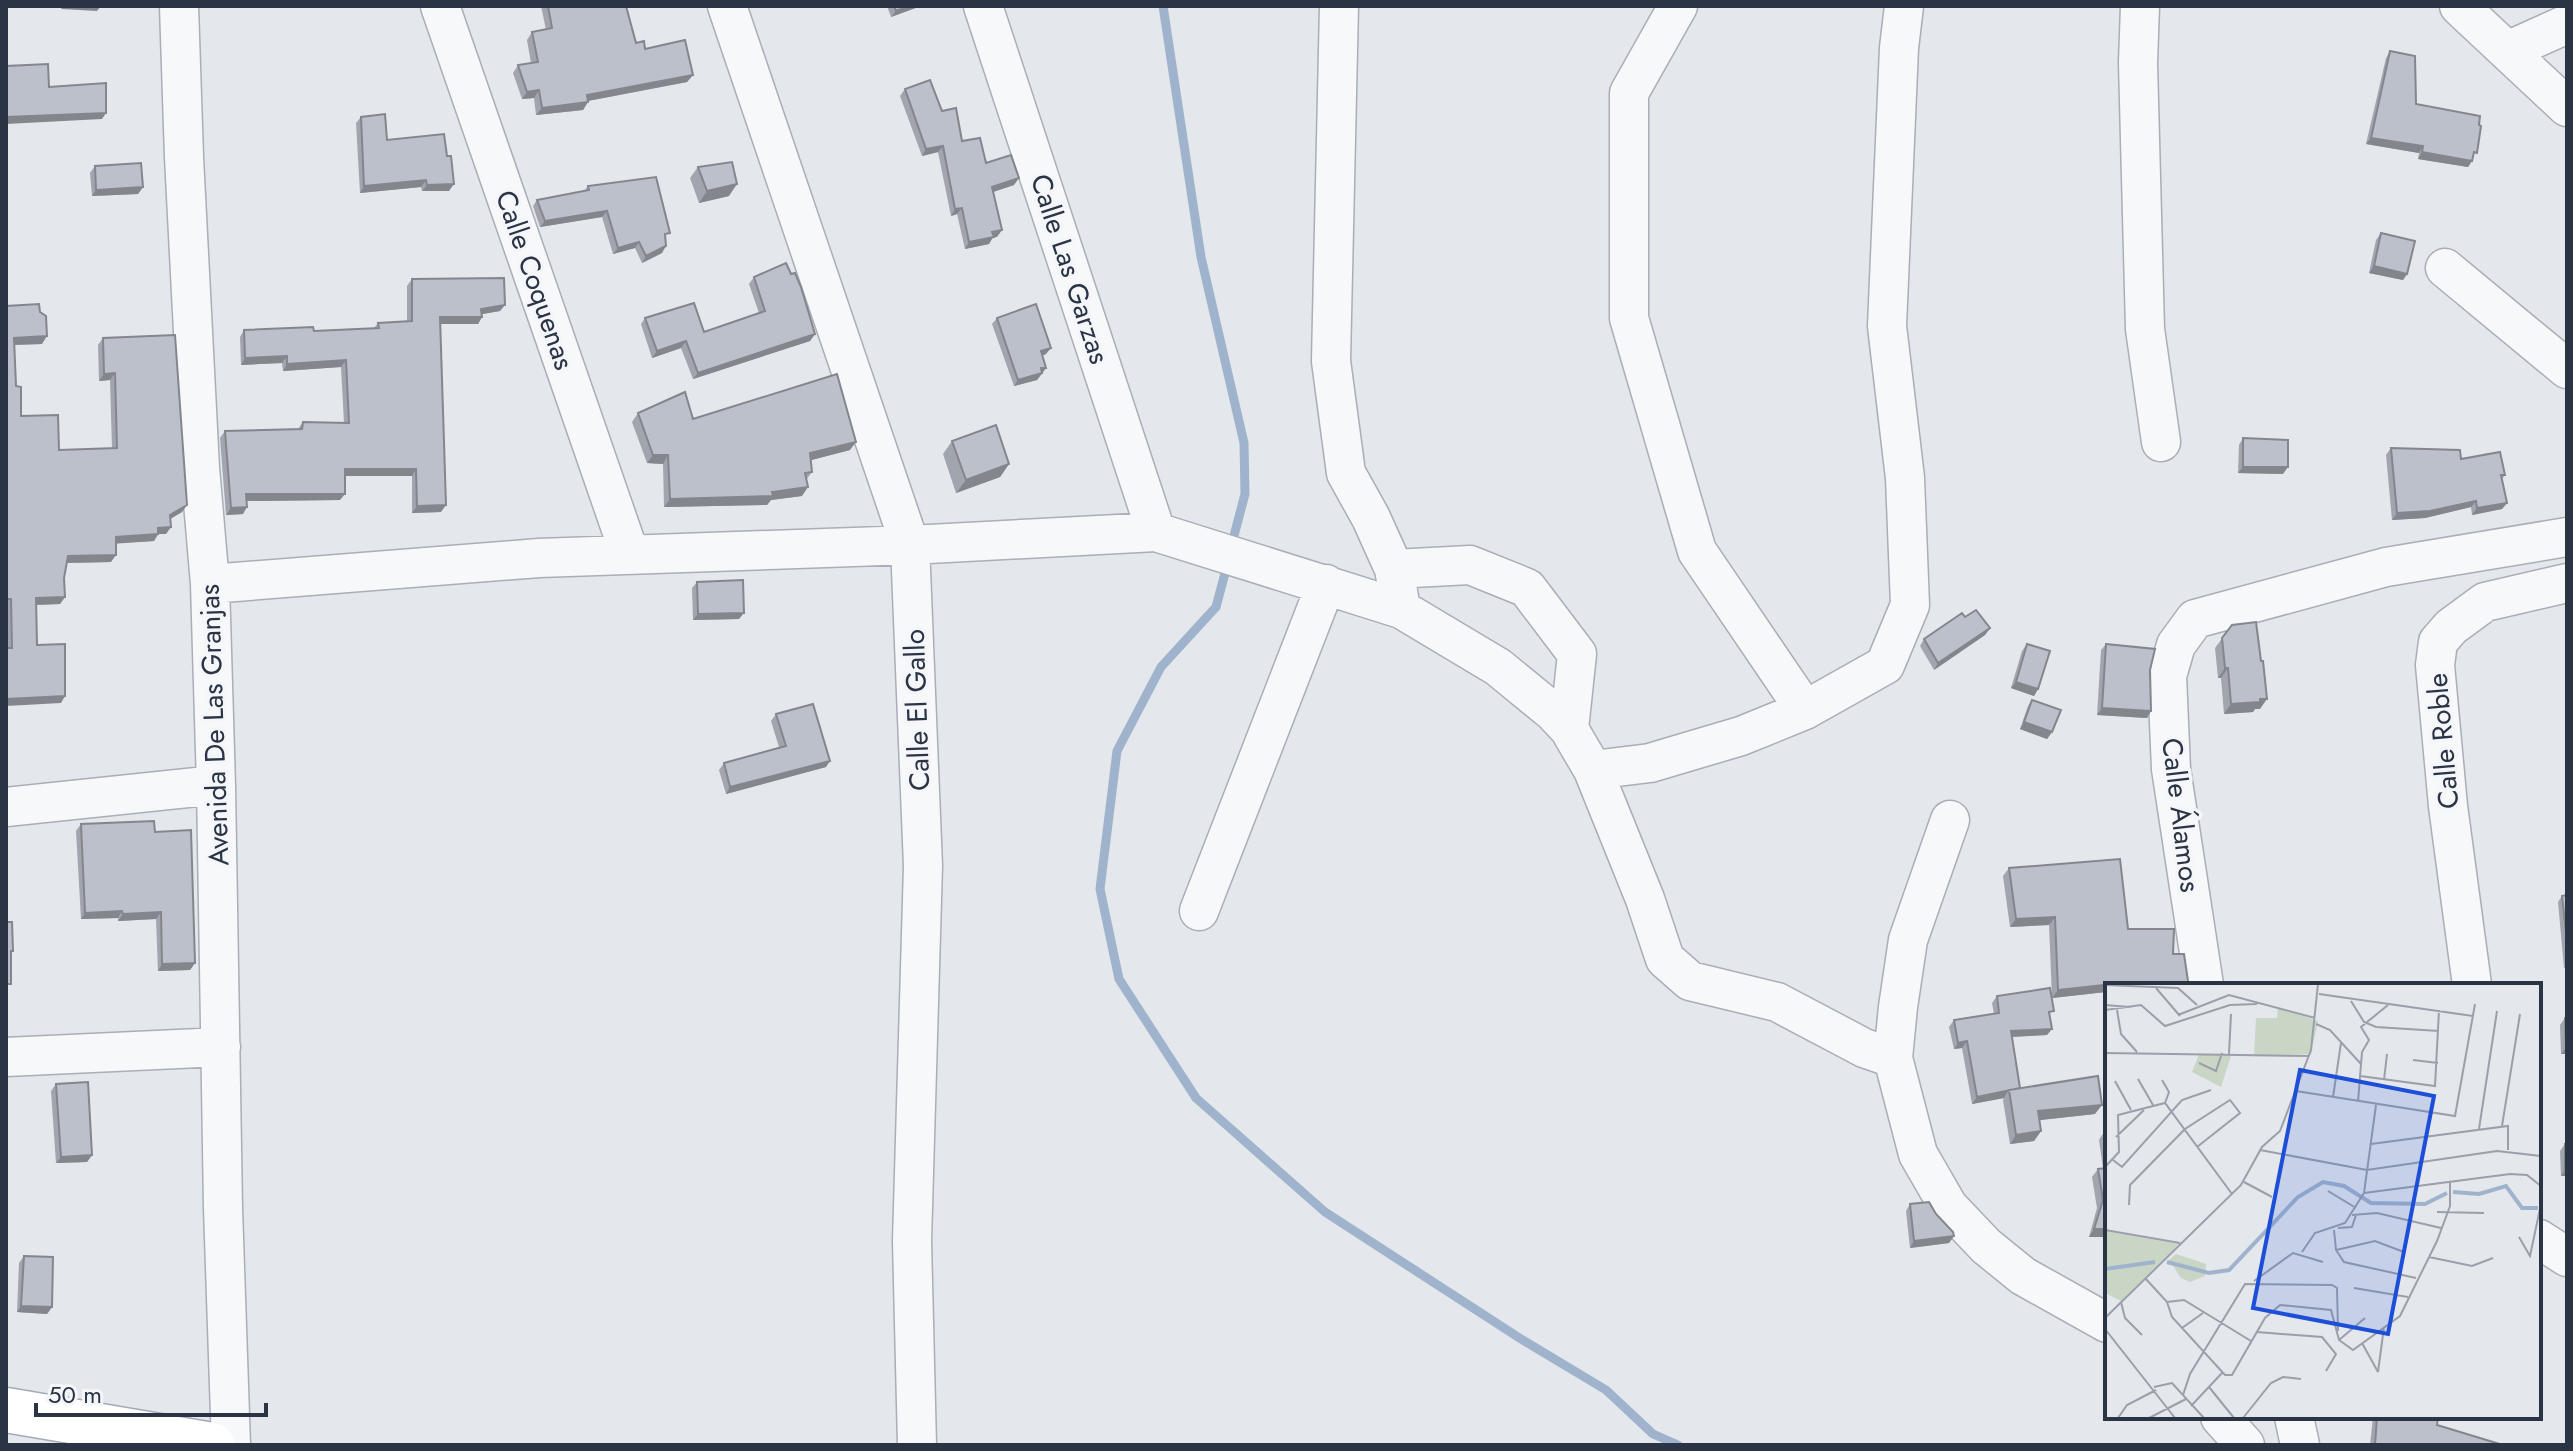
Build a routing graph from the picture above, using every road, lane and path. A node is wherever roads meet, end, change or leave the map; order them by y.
1 (179, 6) edge
2 (440, 6) edge
3 (727, 6) edge
4 (983, 6) edge
5 (1339, 6) edge
6 (1678, 6) edge
7 (1904, 6) edge
8 (2140, 6) edge
9 (2459, 6) edge
10 (2567, 24) edge
11 (2507, 51) junction
12 (2567, 107) edge
13 (2445, 268) dead end
14 (2567, 369) edge
15 (2161, 442) dead end
16 (1156, 532) junction
17 (2567, 537) edge
18 (910, 545) junction
19 (630, 555) junction
20 (1394, 569) junction
21 (2567, 583) edge
22 (210, 584) junction
23 (1326, 584) junction
24 (1401, 609) junction
25 (1805, 710) junction
26 (1569, 729) junction
27 (1593, 770) junction
28 (216, 785) junction
29 (6, 807) edge
30 (1950, 820) dead end
31 (1199, 911) dead end
32 (2204, 983) edge
33 (2472, 983) edge
34 (221, 1047) junction
35 (6, 1057) edge
36 (1893, 1058) junction
37 (2541, 1240) edge
38 (2567, 1257) edge
39 (2105, 1322) edge
40 (6, 1410) edge
41 (2222, 1419) edge
42 (2294, 1419) edge
43 (212, 1445) edge
44 (231, 1445) edge
45 (917, 1445) edge
46 (2245, 1445) edge
47 (2300, 1445) edge

1 - 22 street, Avenida De Las Granjas
2 - 19 street, Calle Coquenas
3 - 18 street, Calle El Gallo
4 - 16 street, Calle Las Garzas
5 - 20 street
6 - 25 street
7 - 25 street
8 - 15 street
9 - 11 street
10 - 11 street
11 - 12 street
13 - 14 street
16 - 18 street
16 - 23 street
17 - 32 street, Calle Álamos
18 - 19 street
18 - 45 street, Calle El Gallo
19 - 22 street
20 - 24 street
20 - 26 street
21 - 33 street, Calle Roble
22 - 28 street, Avenida De Las Granjas
23 - 24 street
23 - 31 street
24 - 26 street
25 - 27 street
26 - 27 street
27 - 36 street
28 - 29 street
28 - 34 street, Avenida De Las Granjas
30 - 36 street
34 - 35 street
34 - 44 street, Avenida De Las Granjas
36 - 39 street
37 - 38 street
40 - 43 main road
41 - 46 street
42 - 47 street

